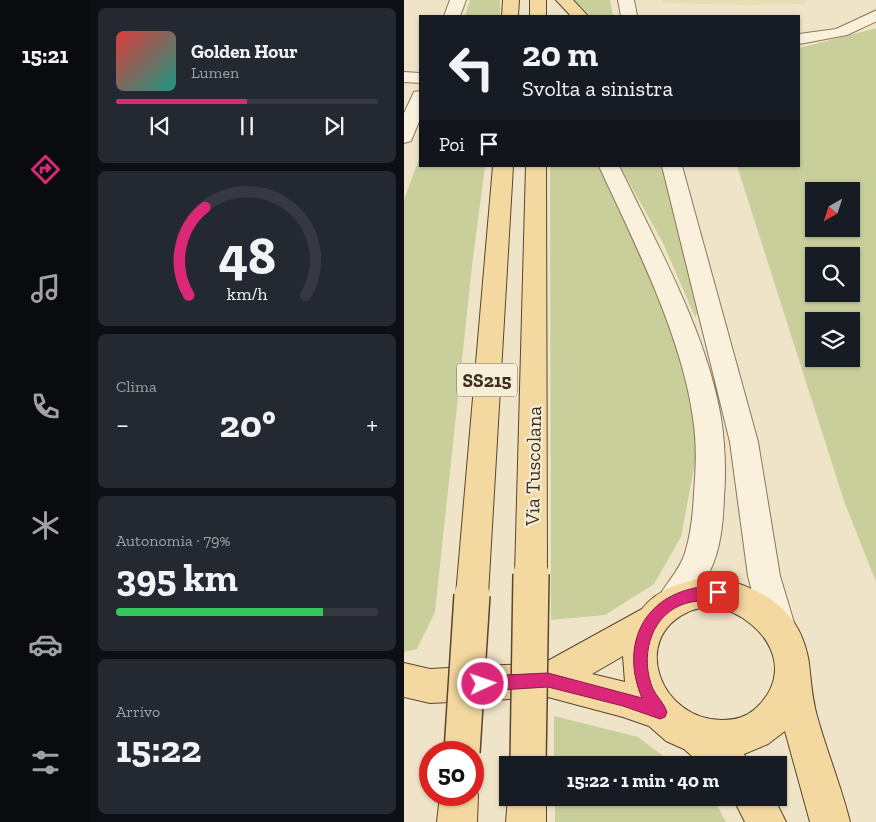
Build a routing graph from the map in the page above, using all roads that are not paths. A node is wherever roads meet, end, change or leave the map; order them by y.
1 (511, 0) edge
2 (538, 0) edge
3 (564, 0) edge
4 (626, 0) edge
5 (876, 14) edge
6 (510, 15) edge
7 (538, 15) edge
8 (579, 15) edge
9 (629, 15) edge
10 (800, 40) edge
11 (404, 77) edge
12 (419, 78) edge
13 (419, 99) edge
14 (404, 137) edge
15 (503, 167) edge
16 (536, 167) edge
17 (609, 167) edge
18 (672, 167) edge
19 (663, 611) junction
20 (778, 626) junction
21 (792, 679) junction
22 (548, 680) junction
23 (413, 688) edge
24 (660, 712) junction
25 (696, 735) junction
26 (463, 741) edge
27 (528, 756) edge
28 (720, 756) edge
29 (527, 806) edge
30 (757, 806) edge
31 (526, 822) edge
32 (766, 822) edge
33 (830, 822) edge

1 - 6 main road
2 - 7 main road
3 - 8 main road
4 - 9 street
5 - 10 street
11 - 12 street
13 - 14 street
15 - 26 main road, SS215, bridge
16 - 27 main road, Via Tuscolana / SS215, bridge
17 - 19 street
18 - 20 street
19 - 20 main road
19 - 22 main road
19 - 24 main road
20 - 21 main road
21 - 25 main road
21 - 33 main road
22 - 23 main road
22 - 24 main road
24 - 25 main road
25 - 28 main road
29 - 31 main road
30 - 32 main road

